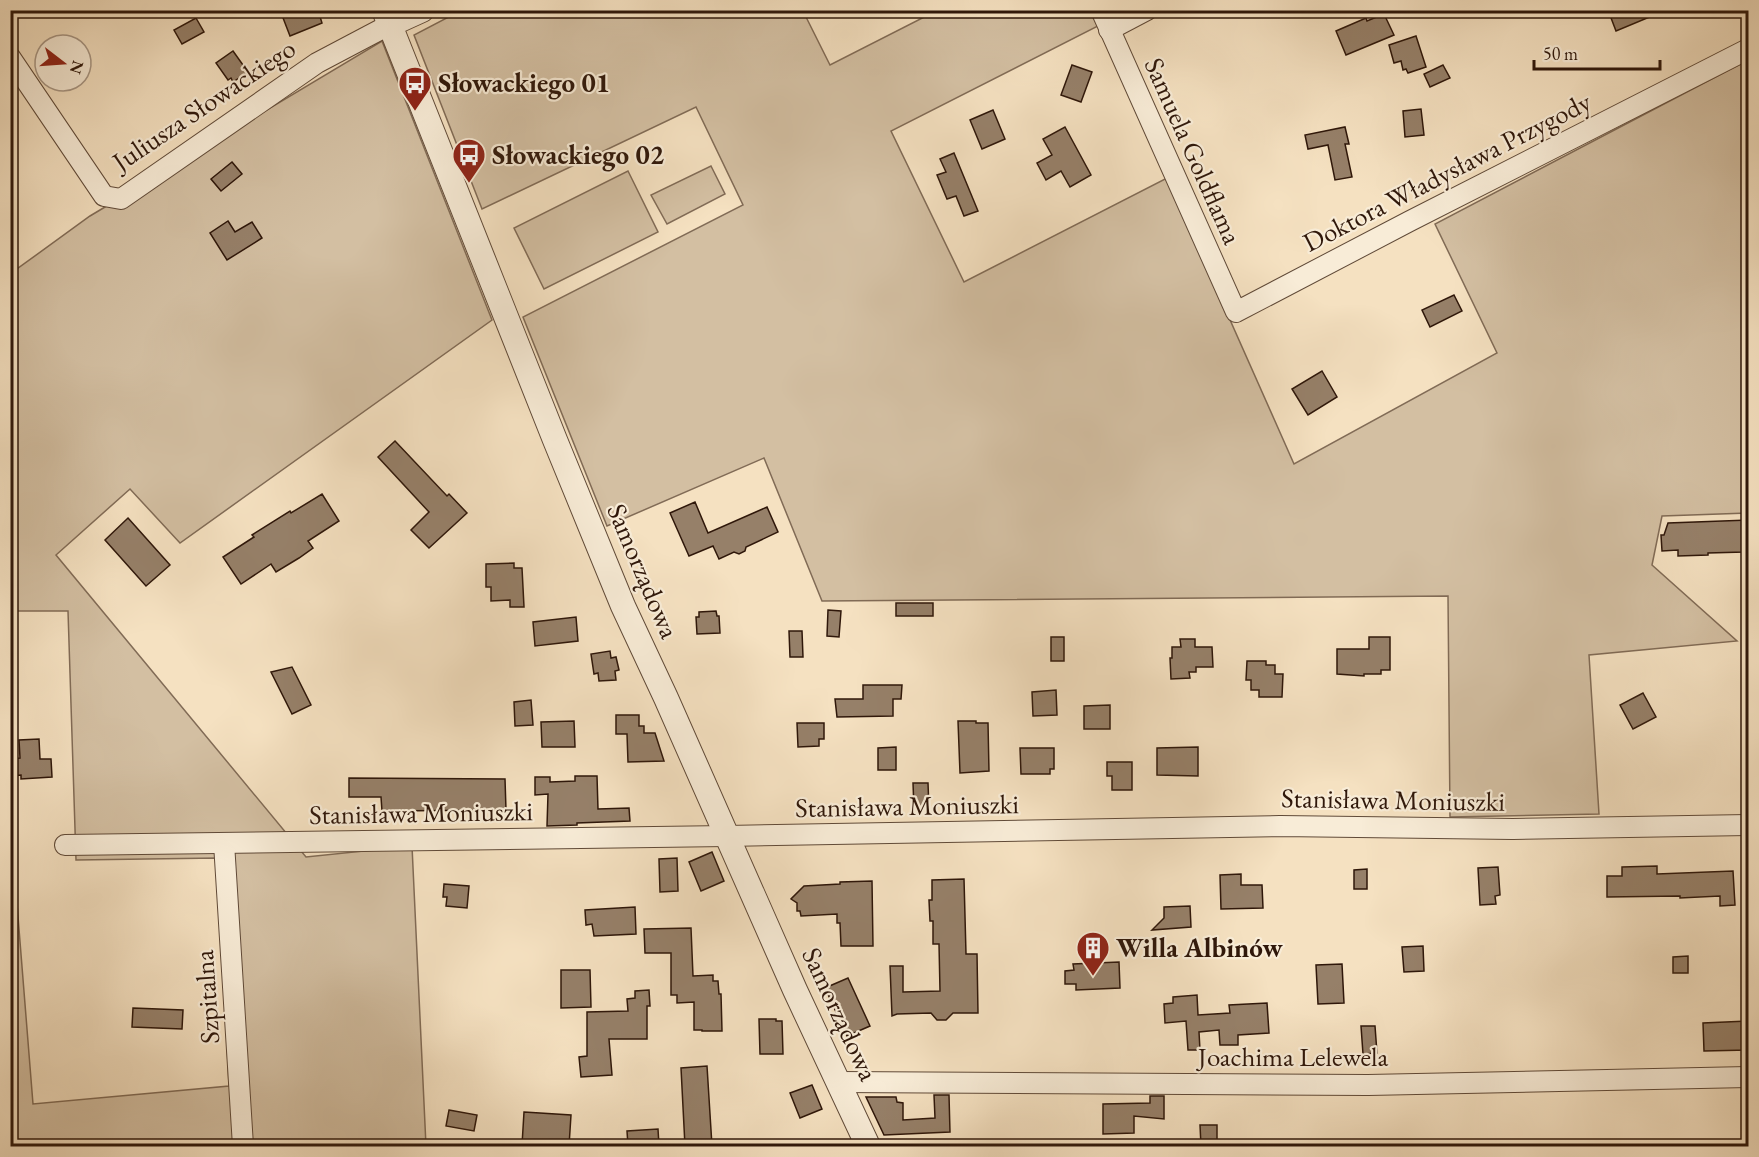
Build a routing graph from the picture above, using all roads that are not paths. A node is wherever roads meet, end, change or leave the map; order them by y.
1 (422, 10) edge
2 (1101, 10) edge
3 (1148, 10) edge
4 (387, 18) edge
5 (1109, 30) junction
6 (1749, 49) edge
7 (10, 57) edge
8 (1236, 312) joint
9 (1749, 825) edge
10 (727, 836) junction
11 (224, 843) junction
12 (66, 845) dead end
13 (1749, 1077) edge
14 (838, 1082) junction
15 (243, 1146) edge
16 (868, 1146) edge

1 - 4 street, Juliusza Słowackiego
2 - 5 street, Samuela Goldflama
3 - 5 street
4 - 7 street, Juliusza Słowackiego
4 - 10 street, Samorządowa
5 - 8 street, Samuela Goldflama
6 - 8 street, Doktora Władysława Przygody
9 - 10 street, Stanisława Moniuszki
10 - 11 street, Stanisława Moniuszki
10 - 14 street, Samorządowa
11 - 12 street, Stanisława Moniuszki
11 - 15 street, Szpitalna
13 - 14 street, Joachima Lelewela
14 - 16 street, Samorządowa

